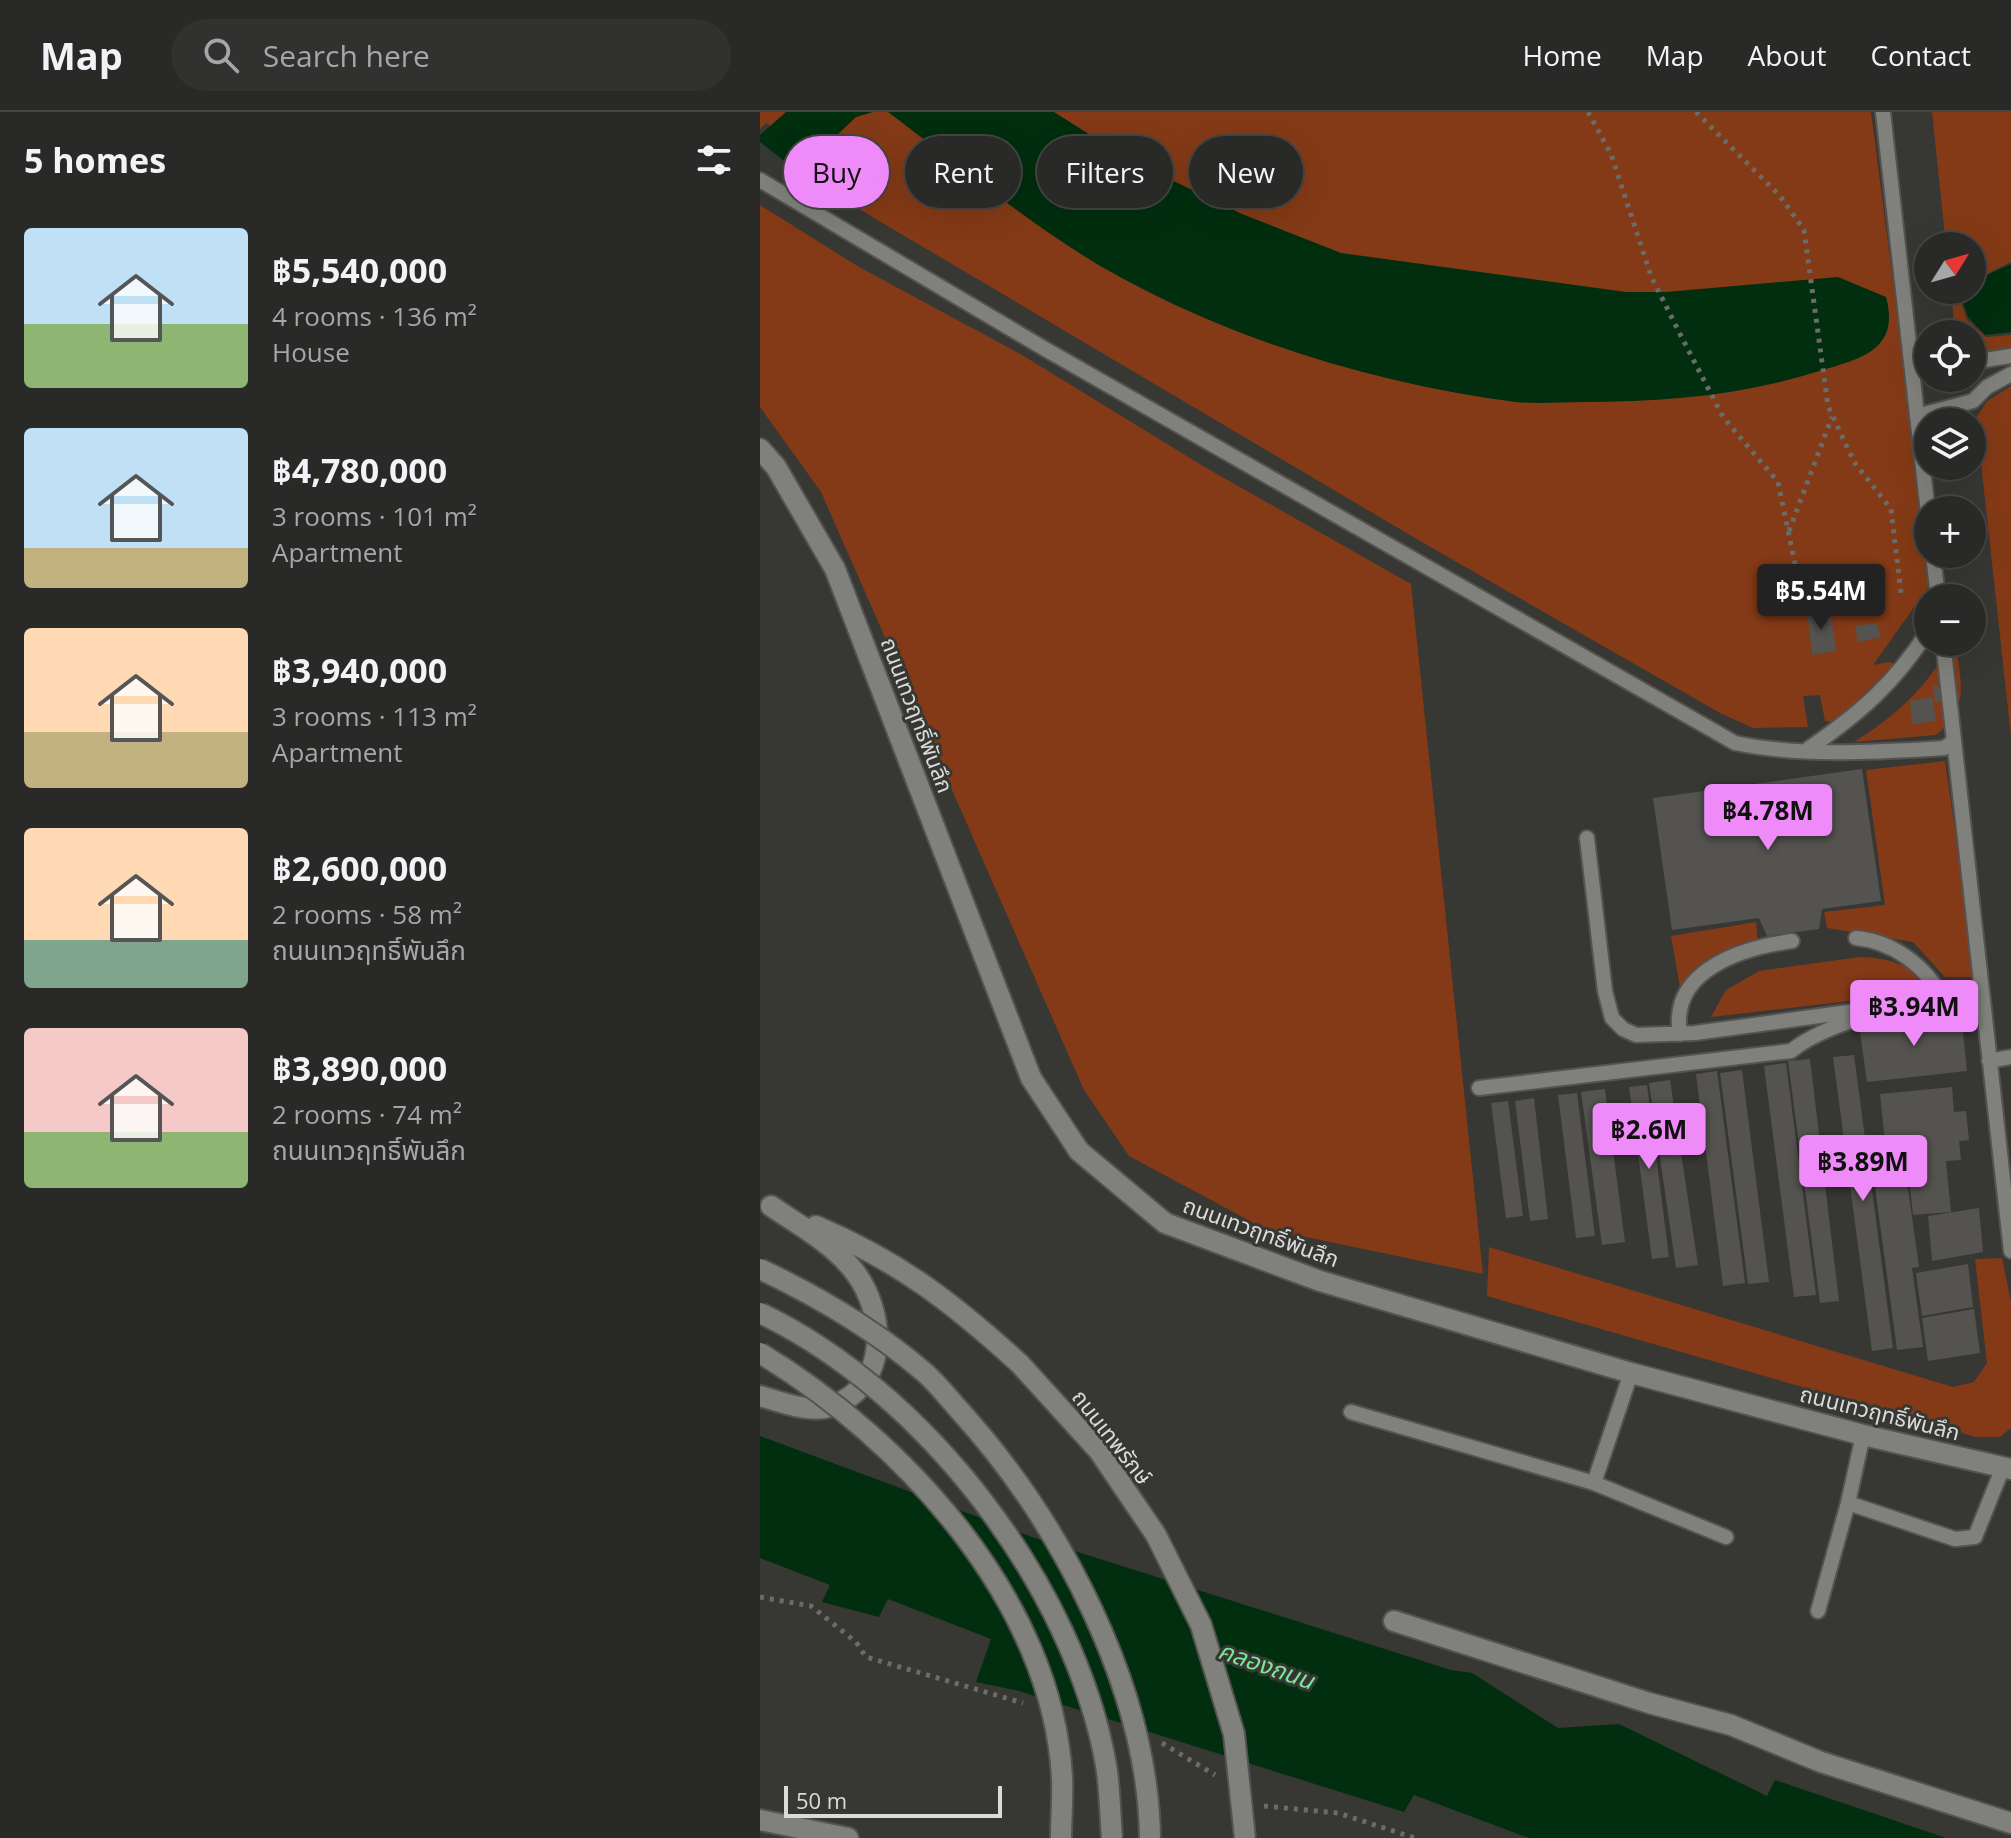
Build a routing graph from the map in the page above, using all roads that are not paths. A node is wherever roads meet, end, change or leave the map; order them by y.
1 (1883, 112) edge
2 (760, 180) edge
3 (1910, 355) junction
4 (1914, 355) edge
5 (2011, 356) edge
6 (1986, 360) edge
7 (2011, 374) edge
8 (1916, 408) edge
9 (1947, 408) edge
10 (760, 449) edge
11 (1914, 651) edge
12 (1945, 656) edge
13 (1954, 741) junction
14 (1808, 749) junction
15 (1587, 838) dead end
16 (1856, 938) dead end
17 (1792, 941) dead end
18 (1981, 992) junction
19 (1942, 998) junction
20 (1910, 1004) junction
21 (1680, 1034) junction
22 (2011, 1057) edge
23 (1989, 1061) junction
24 (1479, 1088) dead end
25 (766, 1205) edge
26 (2008, 1211) edge
27 (2011, 1251) edge
28 (760, 1269) edge
29 (760, 1313) edge
30 (760, 1353) edge
31 (1631, 1373) junction
32 (760, 1396) edge
33 (1351, 1412) dead end
34 (1863, 1435) junction
35 (2007, 1468) edge
36 (1594, 1483) junction
37 (1848, 1503) junction
38 (1726, 1537) dead end
39 (1818, 1611) dead end
40 (1394, 1621) dead end
41 (760, 1820) edge
42 (2011, 1823) edge
43 (793, 1832) edge
44 (848, 1838) edge
45 (1061, 1838) edge
46 (1112, 1838) edge
47 (1150, 1838) edge
48 (1245, 1838) edge

1 - 3 lane
2 - 14 lane
3 - 4 lane
3 - 8 lane
5 - 6 lane
7 - 9 lane
10 - 31 main road, ถนนเทวฤทธิ์พันลึก
11 - 14 lane
12 - 13 lane
13 - 14 lane
13 - 18 lane
15 - 21 lane
16 - 19 lane
17 - 21 lane
18 - 19 lane
18 - 23 lane
19 - 20 lane
20 - 21 lane
20 - 24 lane
22 - 23 lane
23 - 26 lane
25 - 32 main road
25 - 48 main road, ถนนเทพรักษ์, bridge
26 - 27 lane
28 - 47 main road, bridge
29 - 46 main road, bridge
30 - 45 main road, bridge
31 - 34 main road, ถนนเทวฤทธิ์พันลึก
31 - 36 lane
33 - 36 lane
34 - 35 main road, ถนนเทวฤทธิ์พันลึก
34 - 37 lane
35 - 37 lane
36 - 38 lane
37 - 39 lane
40 - 42 main road
41 - 43 main road
43 - 44 main road

